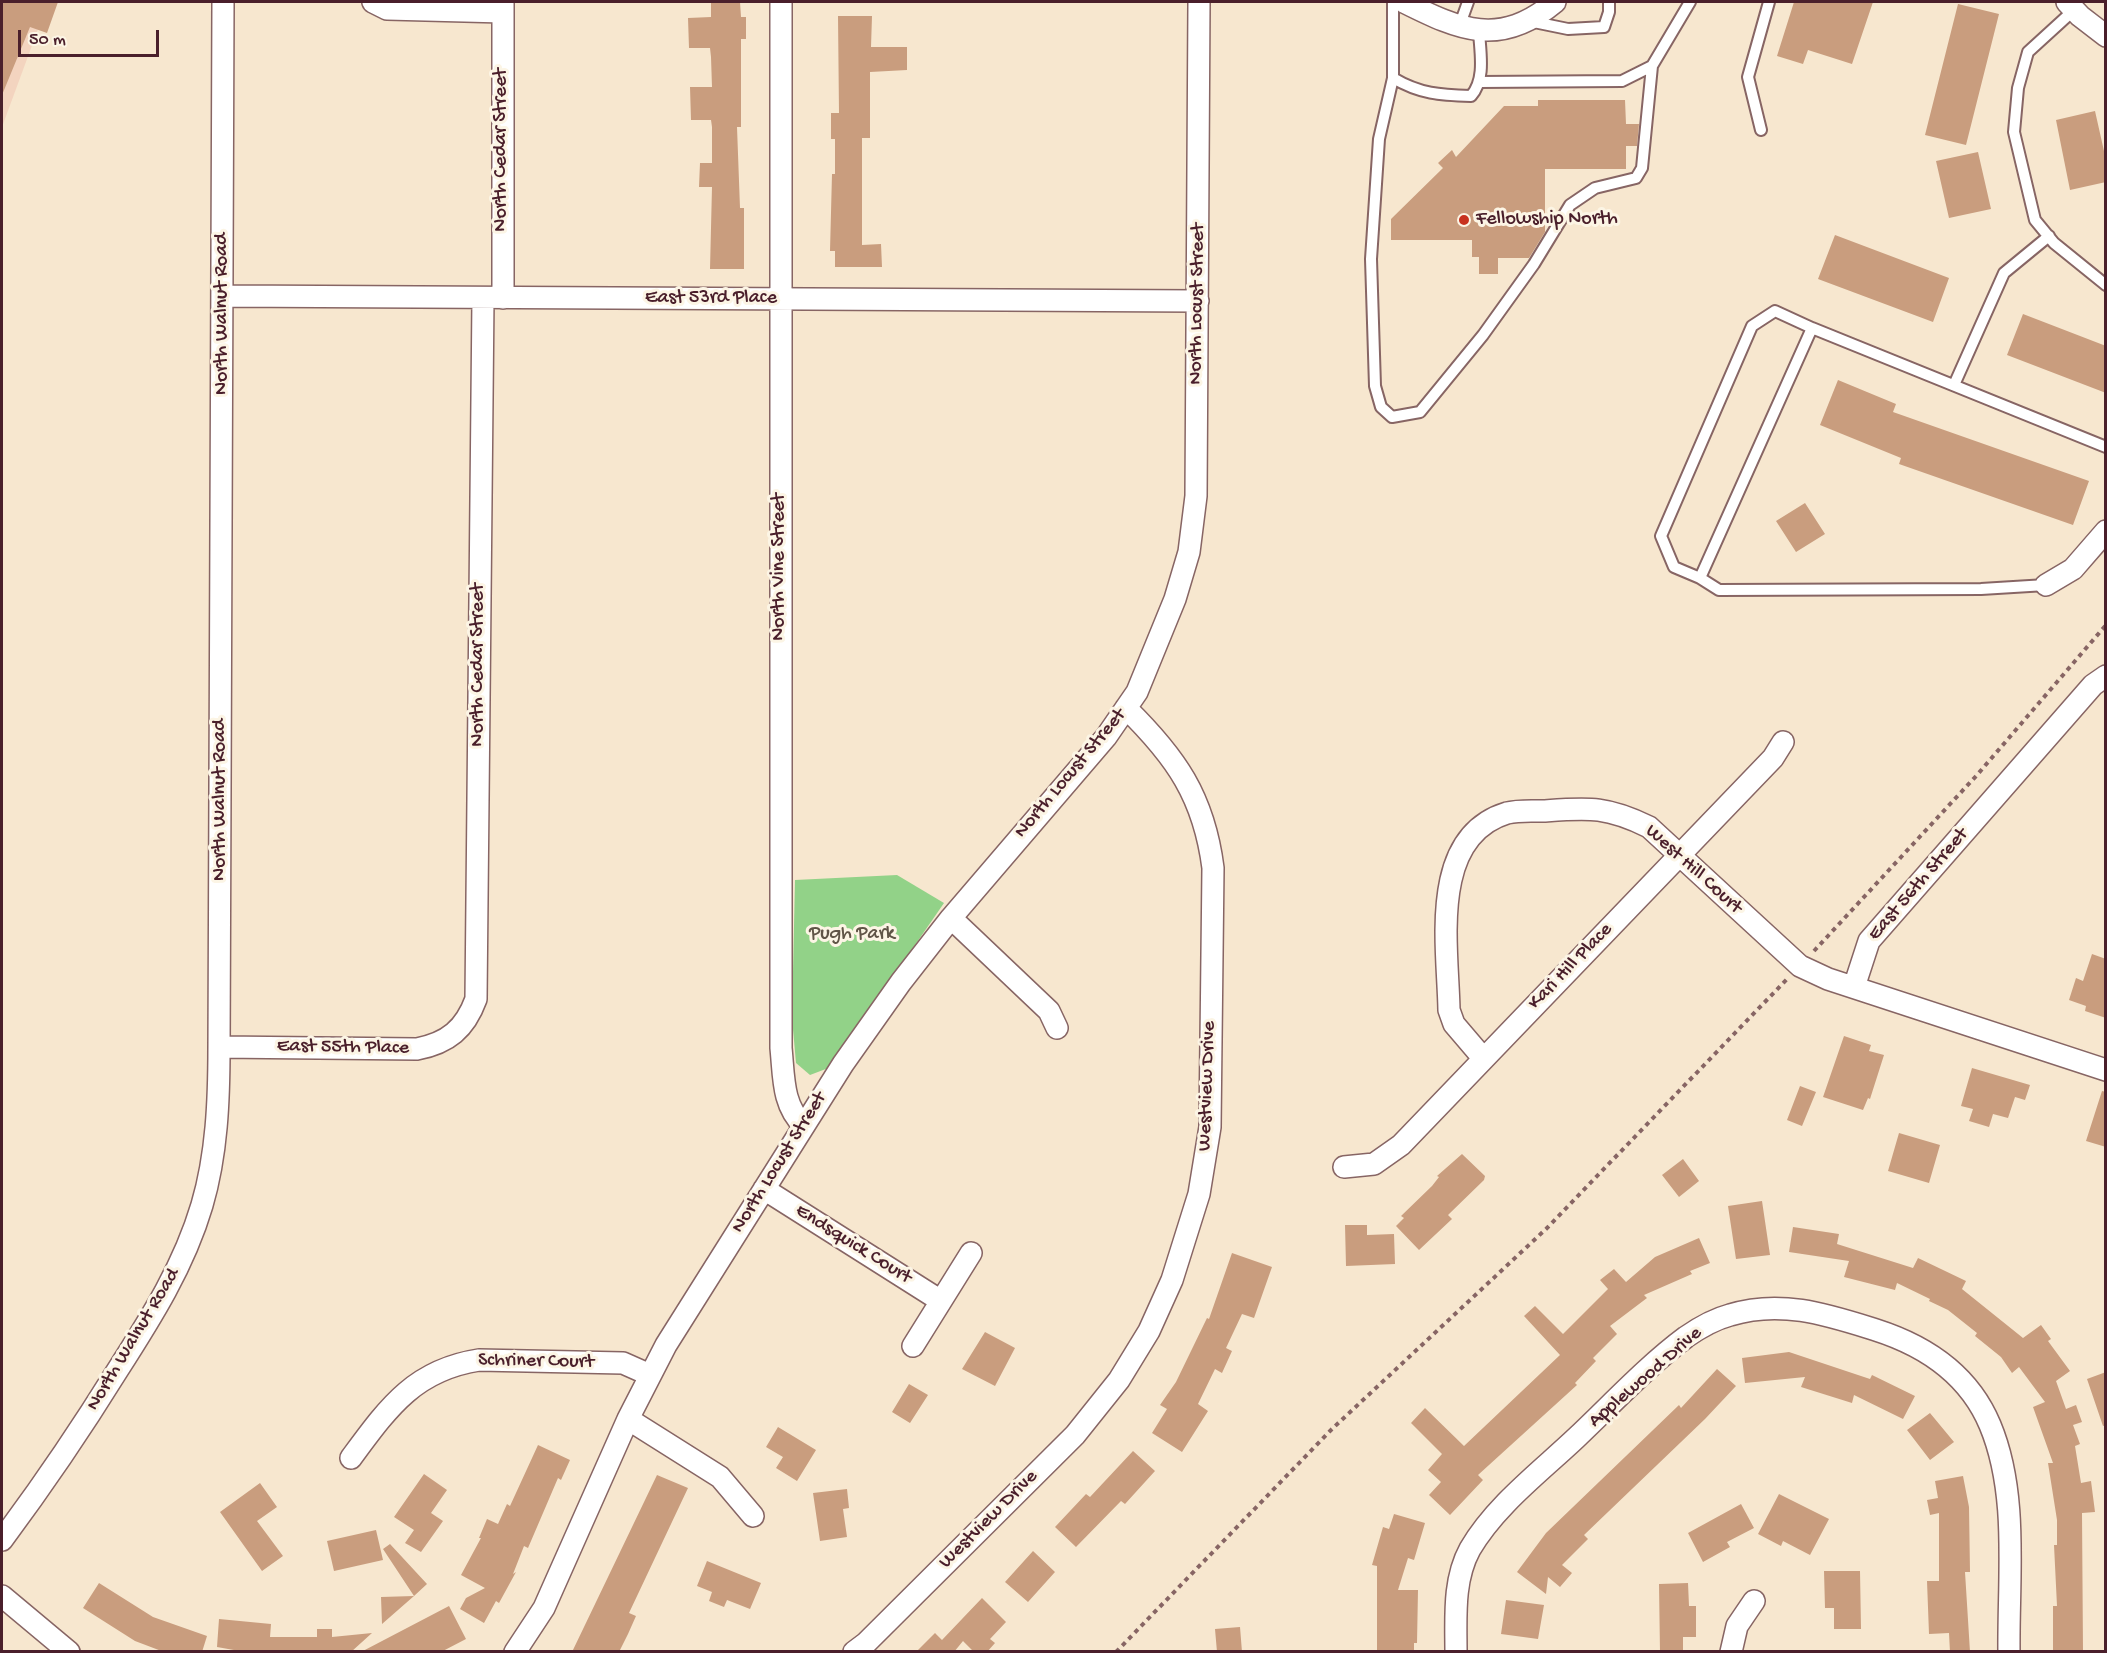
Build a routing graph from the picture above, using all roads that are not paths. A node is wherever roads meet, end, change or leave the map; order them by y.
1 (224, 2) edge
2 (373, 2) edge
3 (781, 2) edge
4 (1199, 2) edge
5 (1393, 2) edge
6 (1468, 2) edge
7 (1555, 2) edge
8 (1609, 2) edge
9 (1690, 2) edge
10 (1769, 2) edge
11 (1414, 4) edge
12 (2071, 6) edge
13 (503, 7) edge
14 (1526, 21) junction
15 (1469, 29) junction
16 (2106, 36) edge
17 (1652, 66) junction
18 (1393, 78) junction
19 (1479, 82) junction
20 (1761, 130) dead end
21 (2049, 237) junction
22 (2106, 285) edge
23 (223, 296) junction
24 (493, 298) junction
25 (780, 299) junction
26 (1198, 301) junction
27 (1812, 328) junction
28 (1954, 386) junction
29 (2106, 447) edge
30 (2106, 531) edge
31 (1700, 578) junction
32 (2046, 585) joint
33 (2106, 676) edge
34 (1126, 708) junction
35 (1783, 742) dead end
36 (1680, 855) junction
37 (951, 918) junction
38 (1854, 987) junction
39 (461, 1028) joint
40 (1057, 1028) dead end
41 (219, 1047) junction
42 (1483, 1058) junction
43 (2106, 1070) edge
44 (804, 1126) junction
45 (1344, 1167) dead end
46 (764, 1189) junction
47 (971, 1253) dead end
48 (941, 1301) junction
49 (913, 1346) dead end
50 (650, 1375) junction
51 (628, 1419) junction
52 (351, 1458) dead end
53 (753, 1516) dead end
54 (2, 1540) edge
55 (2, 1596) edge
56 (1754, 1601) dead end
57 (69, 1652) edge
58 (515, 1652) edge
59 (854, 1652) edge
60 (1456, 1652) edge
61 (1731, 1652) edge
62 (2008, 1652) edge

1 - 23 street, North Walnut Road
2 - 13 street
3 - 25 street, North Vine Street
4 - 26 street, North Locust Street
5 - 18 lane
6 - 15 lane
7 - 14 street
8 - 14 lane
9 - 17 lane
10 - 20 lane
11 - 15 street
12 - 16 street
12 - 21 lane
13 - 24 street, North Cedar Street
14 - 15 street
15 - 19 lane
17 - 18 lane
17 - 19 lane
18 - 19 lane
21 - 22 lane
21 - 28 lane
23 - 24 street, East 53rd Place
23 - 41 street, North Walnut Road
24 - 25 street, East 53rd Place
24 - 39 street, North Cedar Street
25 - 26 street, East 53rd Place
25 - 44 street, North Vine Street
26 - 34 street, North Locust Street
27 - 28 lane
27 - 31 lane
27 - 31 lane
28 - 29 lane
30 - 32 street
31 - 32 lane
33 - 38 street, East 56th Street
34 - 37 street, North Locust Street
34 - 59 street, Westview Drive
35 - 36 street, Kari Hill Place
36 - 38 street, West Hill Court
36 - 42 street, Kari Hill Place
36 - 42 street, West Hill Court
37 - 40 street
37 - 44 street, North Locust Street
38 - 43 street
39 - 41 street, East 55th Place
41 - 54 street, North Walnut Road
42 - 45 street, Kari Hill Place
44 - 46 street, North Locust Street
46 - 48 street, Endsquick Court
46 - 50 street, North Locust Street
47 - 48 street
48 - 49 street
50 - 51 street, North Locust Street
50 - 52 street, Schriner Court
51 - 53 street
51 - 58 street
55 - 57 street
56 - 61 street
60 - 62 street, Applewood Drive

